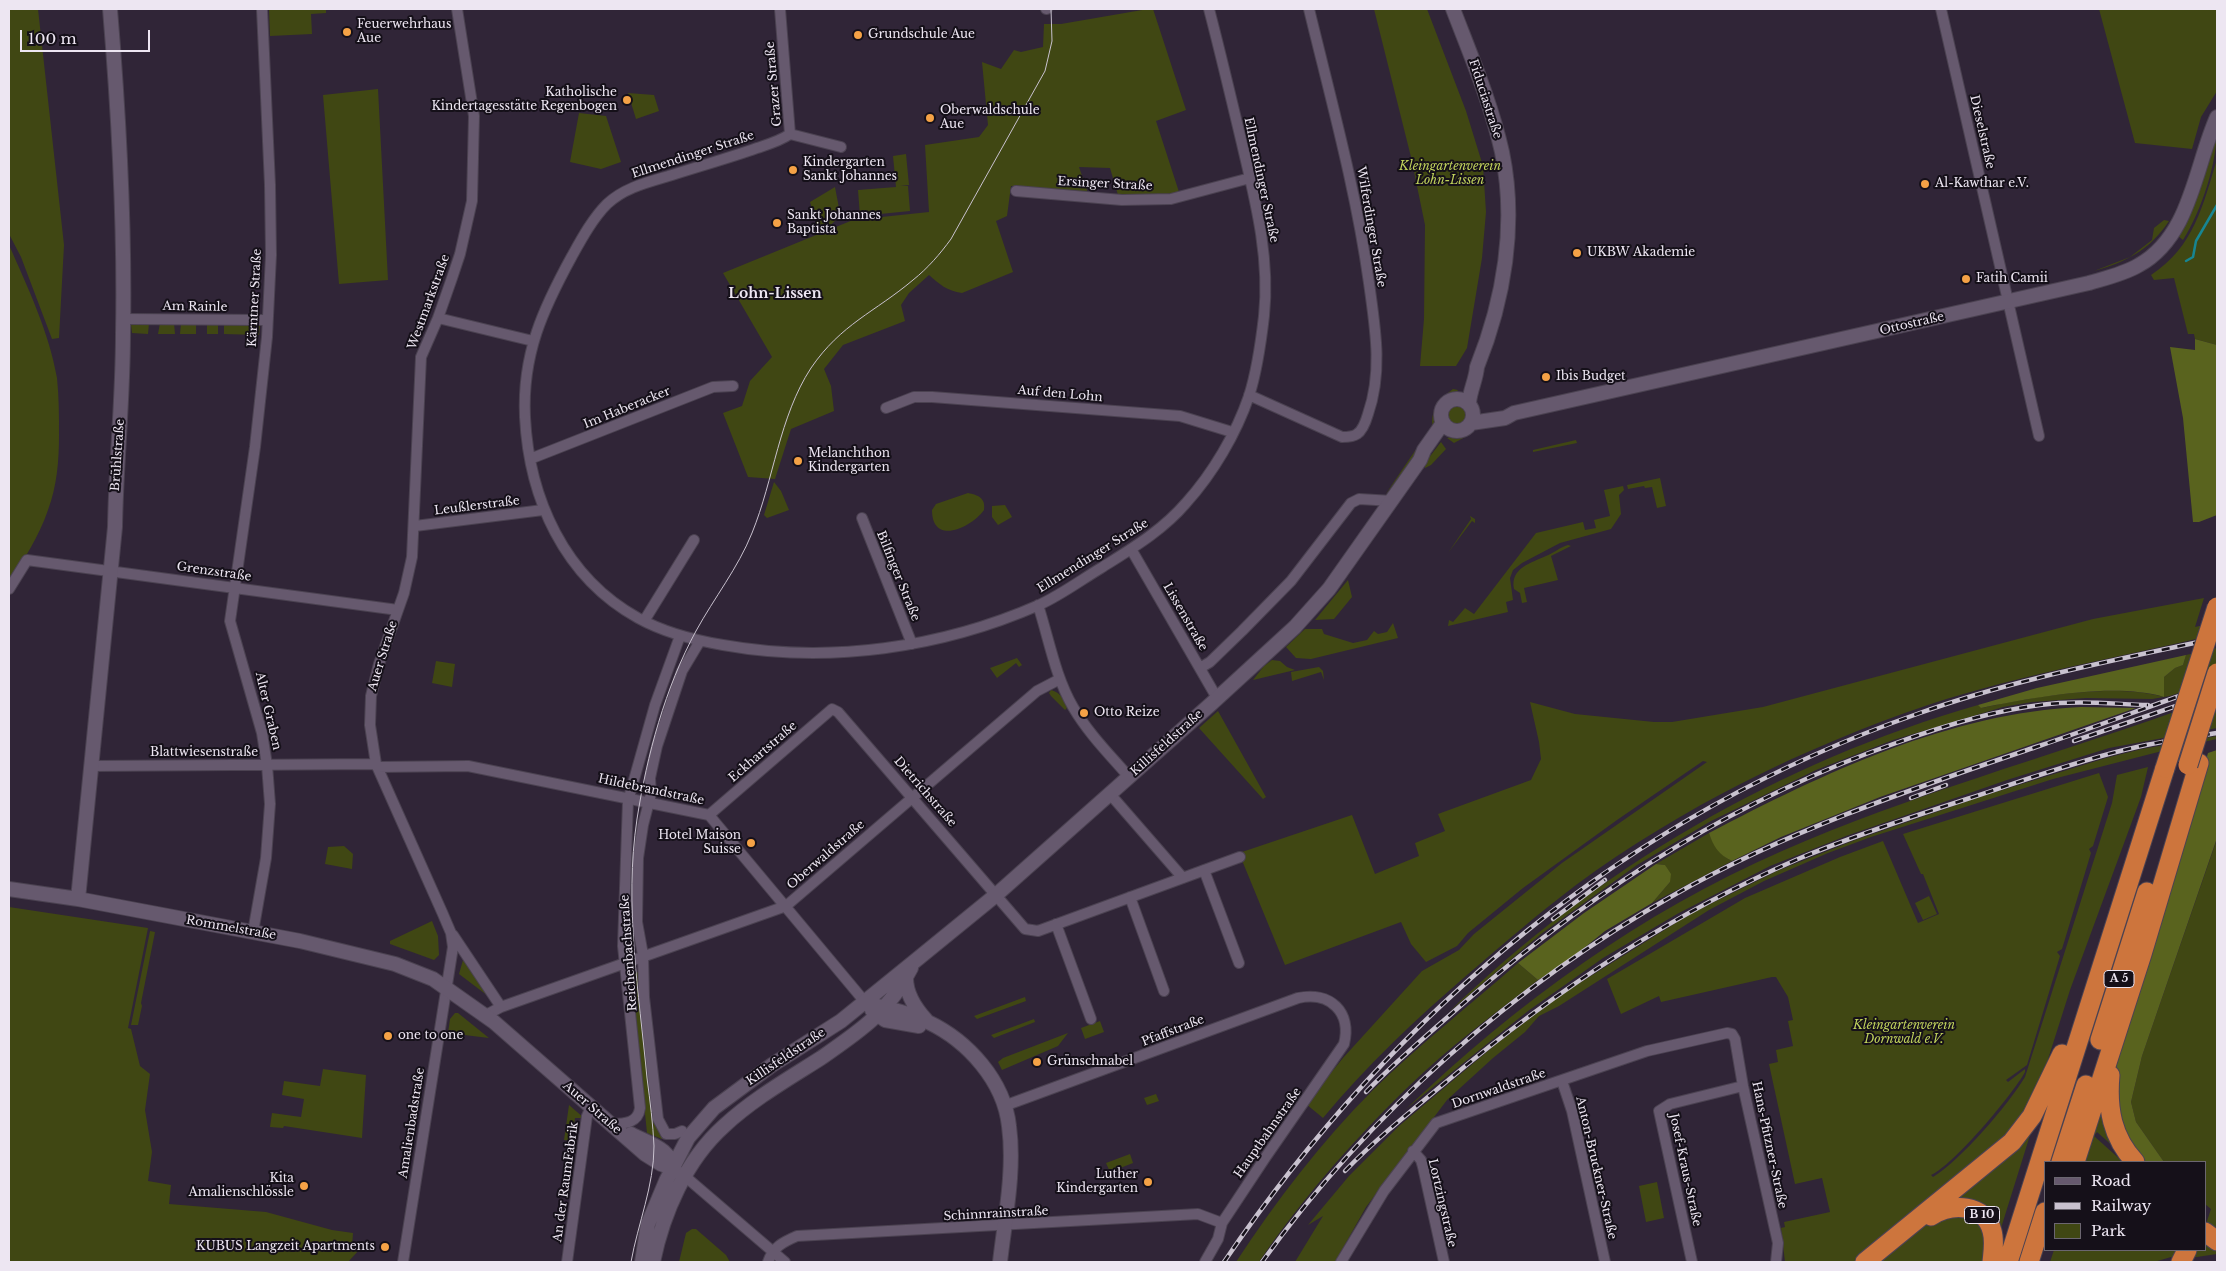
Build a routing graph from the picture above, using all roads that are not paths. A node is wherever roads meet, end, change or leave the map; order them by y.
1 (110, 9) edge
2 (262, 9) edge
3 (457, 9) edge
4 (780, 9) edge
5 (1209, 9) edge
6 (1309, 9) edge
7 (1453, 9) edge
8 (1940, 9) edge
9 (2217, 117) edge
10 (790, 134) junction
11 (841, 147) dead end
12 (1250, 178) junction
13 (1016, 191) dead end
14 (2008, 301) junction
15 (438, 318) junction
16 (124, 319) junction
17 (266, 320) junction
18 (533, 341) junction
19 (733, 386) dead end
20 (1249, 396) junction
21 (886, 408) dead end
22 (1467, 408) junction
23 (1447, 427) junction
24 (1232, 432) junction
25 (2039, 436) dead end
26 (530, 459) junction
27 (1393, 500) junction
28 (543, 510) junction
29 (862, 518) dead end
30 (415, 526) junction
31 (694, 540) dead end
32 (1131, 549) junction
33 (111, 570) junction
34 (408, 575) joint
35 (235, 588) junction
36 (9, 589) edge
37 (1038, 605) junction
38 (2217, 607) edge
39 (398, 610) junction
40 (644, 621) junction
41 (680, 636) junction
42 (700, 641) junction
43 (912, 644) junction
44 (1200, 668) junction
45 (2217, 673) edge
46 (1060, 679) junction
47 (1217, 698) junction
48 (832, 709) joint
49 (2193, 764) junction
50 (267, 765) junction
51 (91, 766) junction
52 (377, 766) junction
53 (1130, 777) junction
54 (1110, 794) junction
55 (912, 797) junction
56 (629, 798) junction
57 (650, 802) junction
58 (2153, 806) junction
59 (709, 815) junction
60 (1240, 857) dead end
61 (1204, 870) junction
62 (1183, 878) junction
63 (9, 889) edge
64 (996, 894) junction
65 (1130, 897) junction
66 (78, 899) junction
67 (786, 906) junction
68 (1056, 924) junction
69 (253, 932) junction
70 (451, 933) junction
71 (643, 955) junction
72 (624, 962) junction
73 (915, 962) junction
74 (1239, 963) dead end
75 (906, 978) junction
76 (448, 989) junction
77 (1164, 991) dead end
78 (865, 1002) junction
79 (501, 1007) junction
80 (882, 1012) junction
81 (486, 1015) junction
82 (1344, 1018) joint
83 (1091, 1019) dead end
84 (926, 1020) junction
85 (1732, 1034) joint
86 (950, 1035) junction
87 (2113, 1042) junction
88 (2062, 1054) junction
89 (1562, 1081) junction
90 (1743, 1086) junction
91 (723, 1100) junction
92 (1004, 1106) junction
93 (591, 1107) junction
94 (612, 1124) junction
95 (682, 1131) junction
96 (665, 1151) junction
97 (1414, 1151) junction
98 (2061, 1161) edge
99 (2075, 1161) edge
100 (2134, 1161) edge
101 (673, 1168) junction
102 (686, 1176) junction
103 (2044, 1215) edge
104 (1222, 1223) junction
105 (1004, 1226) junction
106 (2206, 1233) edge
107 (2217, 1241) edge
108 (773, 1251) junction
109 (649, 1260) edge
110 (403, 1262) edge
111 (567, 1262) edge
112 (768, 1262) edge
113 (785, 1262) edge
114 (1000, 1262) edge
115 (1205, 1262) edge
116 (1341, 1262) edge
117 (1444, 1262) edge
118 (1605, 1262) edge
119 (1692, 1262) edge
120 (1776, 1262) edge
121 (1865, 1262) edge
122 (1873, 1262) edge
123 (1994, 1262) edge
124 (2008, 1262) edge
125 (2029, 1262) edge

1 - 16 main road, Brühlstraße
2 - 17 street, Kärntner Straße
3 - 15 street, Westmarkstraße
4 - 10 street, Grazer Straße
5 - 12 street, Ellmendinger Straße
6 - 20 street, Wilferdinger Straße
7 - 22 main road, Fiduciastraße
8 - 14 street, Dieselstraße
9 - 14 main road, Ottostraße
10 - 11 street, Grazer Straße
10 - 18 street, Ellmendinger Straße
12 - 13 street, Ersinger Straße
12 - 20 street, Ellmendinger Straße
14 - 22 main road, Ottostraße
14 - 25 street, Dieselstraße
15 - 18 street
15 - 30 street, Westmarkstraße
16 - 17 street, Am Rainle
16 - 33 main road, Brühlstraße
17 - 35 street, Kärntner Straße
18 - 26 street, Ellmendinger Straße
19 - 26 street, Im Haberacker
20 - 24 street, Ellmendinger Straße
21 - 24 street, Auf den Lohn
22 - 23 main road
22 - 23 main road
23 - 27 main road, Killisfeldstraße
24 - 32 street, Ellmendinger Straße
26 - 28 street, Ellmendinger Straße
27 - 44 street
27 - 47 main road, Killisfeldstraße
28 - 30 street, Leußlerstraße
28 - 40 street, Ellmendinger Straße
29 - 43 street, Bilfinger Straße
30 - 34 street, Westmarkstraße
31 - 40 street
32 - 37 street, Ellmendinger Straße
32 - 44 street, Lissenstraße
33 - 35 street, Grenzstraße
33 - 36 street, Grenzstraße
33 - 51 main road, Brühlstraße
34 - 39 street, Auer Straße
35 - 39 street, Grenzstraße
35 - 50 street, Alter Graben
37 - 43 street, Ellmendinger Straße
37 - 46 street
38 - 58 highway, A 5, bridge
39 - 52 street, Auer Straße
40 - 41 street, Ellmendinger Straße
41 - 42 street, Ellmendinger Straße
41 - 56 street, Reichenbachstraße
42 - 43 street, Ellmendinger Straße
42 - 57 street, Reichenbachstraße
44 - 47 street, Lissenstraße
45 - 49 highway, A 5, bridge
46 - 53 street
46 - 55 street, Oberwaldstraße
47 - 53 main road, Killisfeldstraße
48 - 55 street, Dietrichstraße
48 - 59 street, Eckhartstraße
49 - 87 highway
49 - 98 highway, A 5
50 - 51 street, Blattwiesenstraße
50 - 52 street, Blattwiesenstraße
50 - 69 street, Alter Graben
51 - 66 main road, Brühlstraße
52 - 56 street, Hildebrandstraße
52 - 70 street, Auer Straße
53 - 54 main road, Killisfeldstraße
54 - 62 street
54 - 64 main road, Killisfeldstraße
55 - 64 street, Dietrichstraße
55 - 67 street, Oberwaldstraße
56 - 57 street, Hildebrandstraße
56 - 72 street, Reichenbachstraße
57 - 59 street, Hildebrandstraße
57 - 71 street, Reichenbachstraße
58 - 88 highway, A 5
58 - 124 highway, A 5
59 - 67 street, Hildebrandstraße
60 - 61 street, Dietrichstraße
61 - 62 street, Dietrichstraße
61 - 74 street
62 - 65 street, Dietrichstraße
63 - 66 main road, Rommelstraße
64 - 68 street, Dietrichstraße
64 - 73 main road, Killisfeldstraße
65 - 68 street, Dietrichstraße
65 - 77 street
66 - 69 main road, Rommelstraße
67 - 71 street, Oberwaldstraße
67 - 78 street, Hildebrandstraße
68 - 83 street
69 - 76 main road, Rommelstraße
70 - 76 street, Auer Straße
70 - 79 street, Auer Straße
71 - 72 street, Oberwaldstraße
71 - 95 street, Reichenbachstraße
72 - 79 street, Oberwaldstraße
72 - 94 street, Reichenbachstraße
73 - 75 main road, Killisfeldstraße
73 - 78 main road, Killisfeldstraße
75 - 80 main road, Killisfeldstraße
75 - 84 main road
76 - 81 main road, Auer Straße
76 - 110 street, Amalienbadstraße
78 - 80 main road
78 - 91 main road, Killisfeldstraße
79 - 81 street, Oberwaldstraße
80 - 84 main road
80 - 86 main road
80 - 102 main road, Killisfeldstraße
81 - 93 main road, Auer Straße
82 - 92 street, Pfaffstraße
82 - 104 street, Hauptbahnstraße
84 - 86 main road
85 - 89 street, Dornwaldstraße
85 - 90 street, Hans-Pfitzner-Straße
86 - 92 main road
87 - 99 highway
87 - 100 highway
88 - 121 highway
88 - 123 highway, A 5
89 - 97 street, Dornwaldstraße
89 - 118 street, Anton-Bruckner-Straße
90 - 119 street, Josef-Kraus-Straße
90 - 120 street, Hans-Pfitzner-Straße
91 - 95 main road
91 - 101 main road, Killisfeldstraße
92 - 105 main road
93 - 94 main road, Auer Straße
93 - 111 street, An der RaumFabrik
94 - 96 main road
94 - 101 main road, Auer Straße
95 - 96 main road
96 - 101 main road
97 - 116 street, Dornwaldstraße
97 - 117 street, Lortzingstraße
101 - 102 street, Auer Straße
101 - 109 main road, Killisfeldstraße
102 - 108 street, Auer Straße
102 - 109 main road, Killisfeldstraße
103 - 125 highway
104 - 105 street, Schinnrainstraße
104 - 115 street, Hauptbahnstraße
105 - 108 street, Schinnrainstraße
105 - 114 main road
106 - 107 highway
108 - 112 street
108 - 113 street, Auer Straße
122 - 123 highway, B 10

